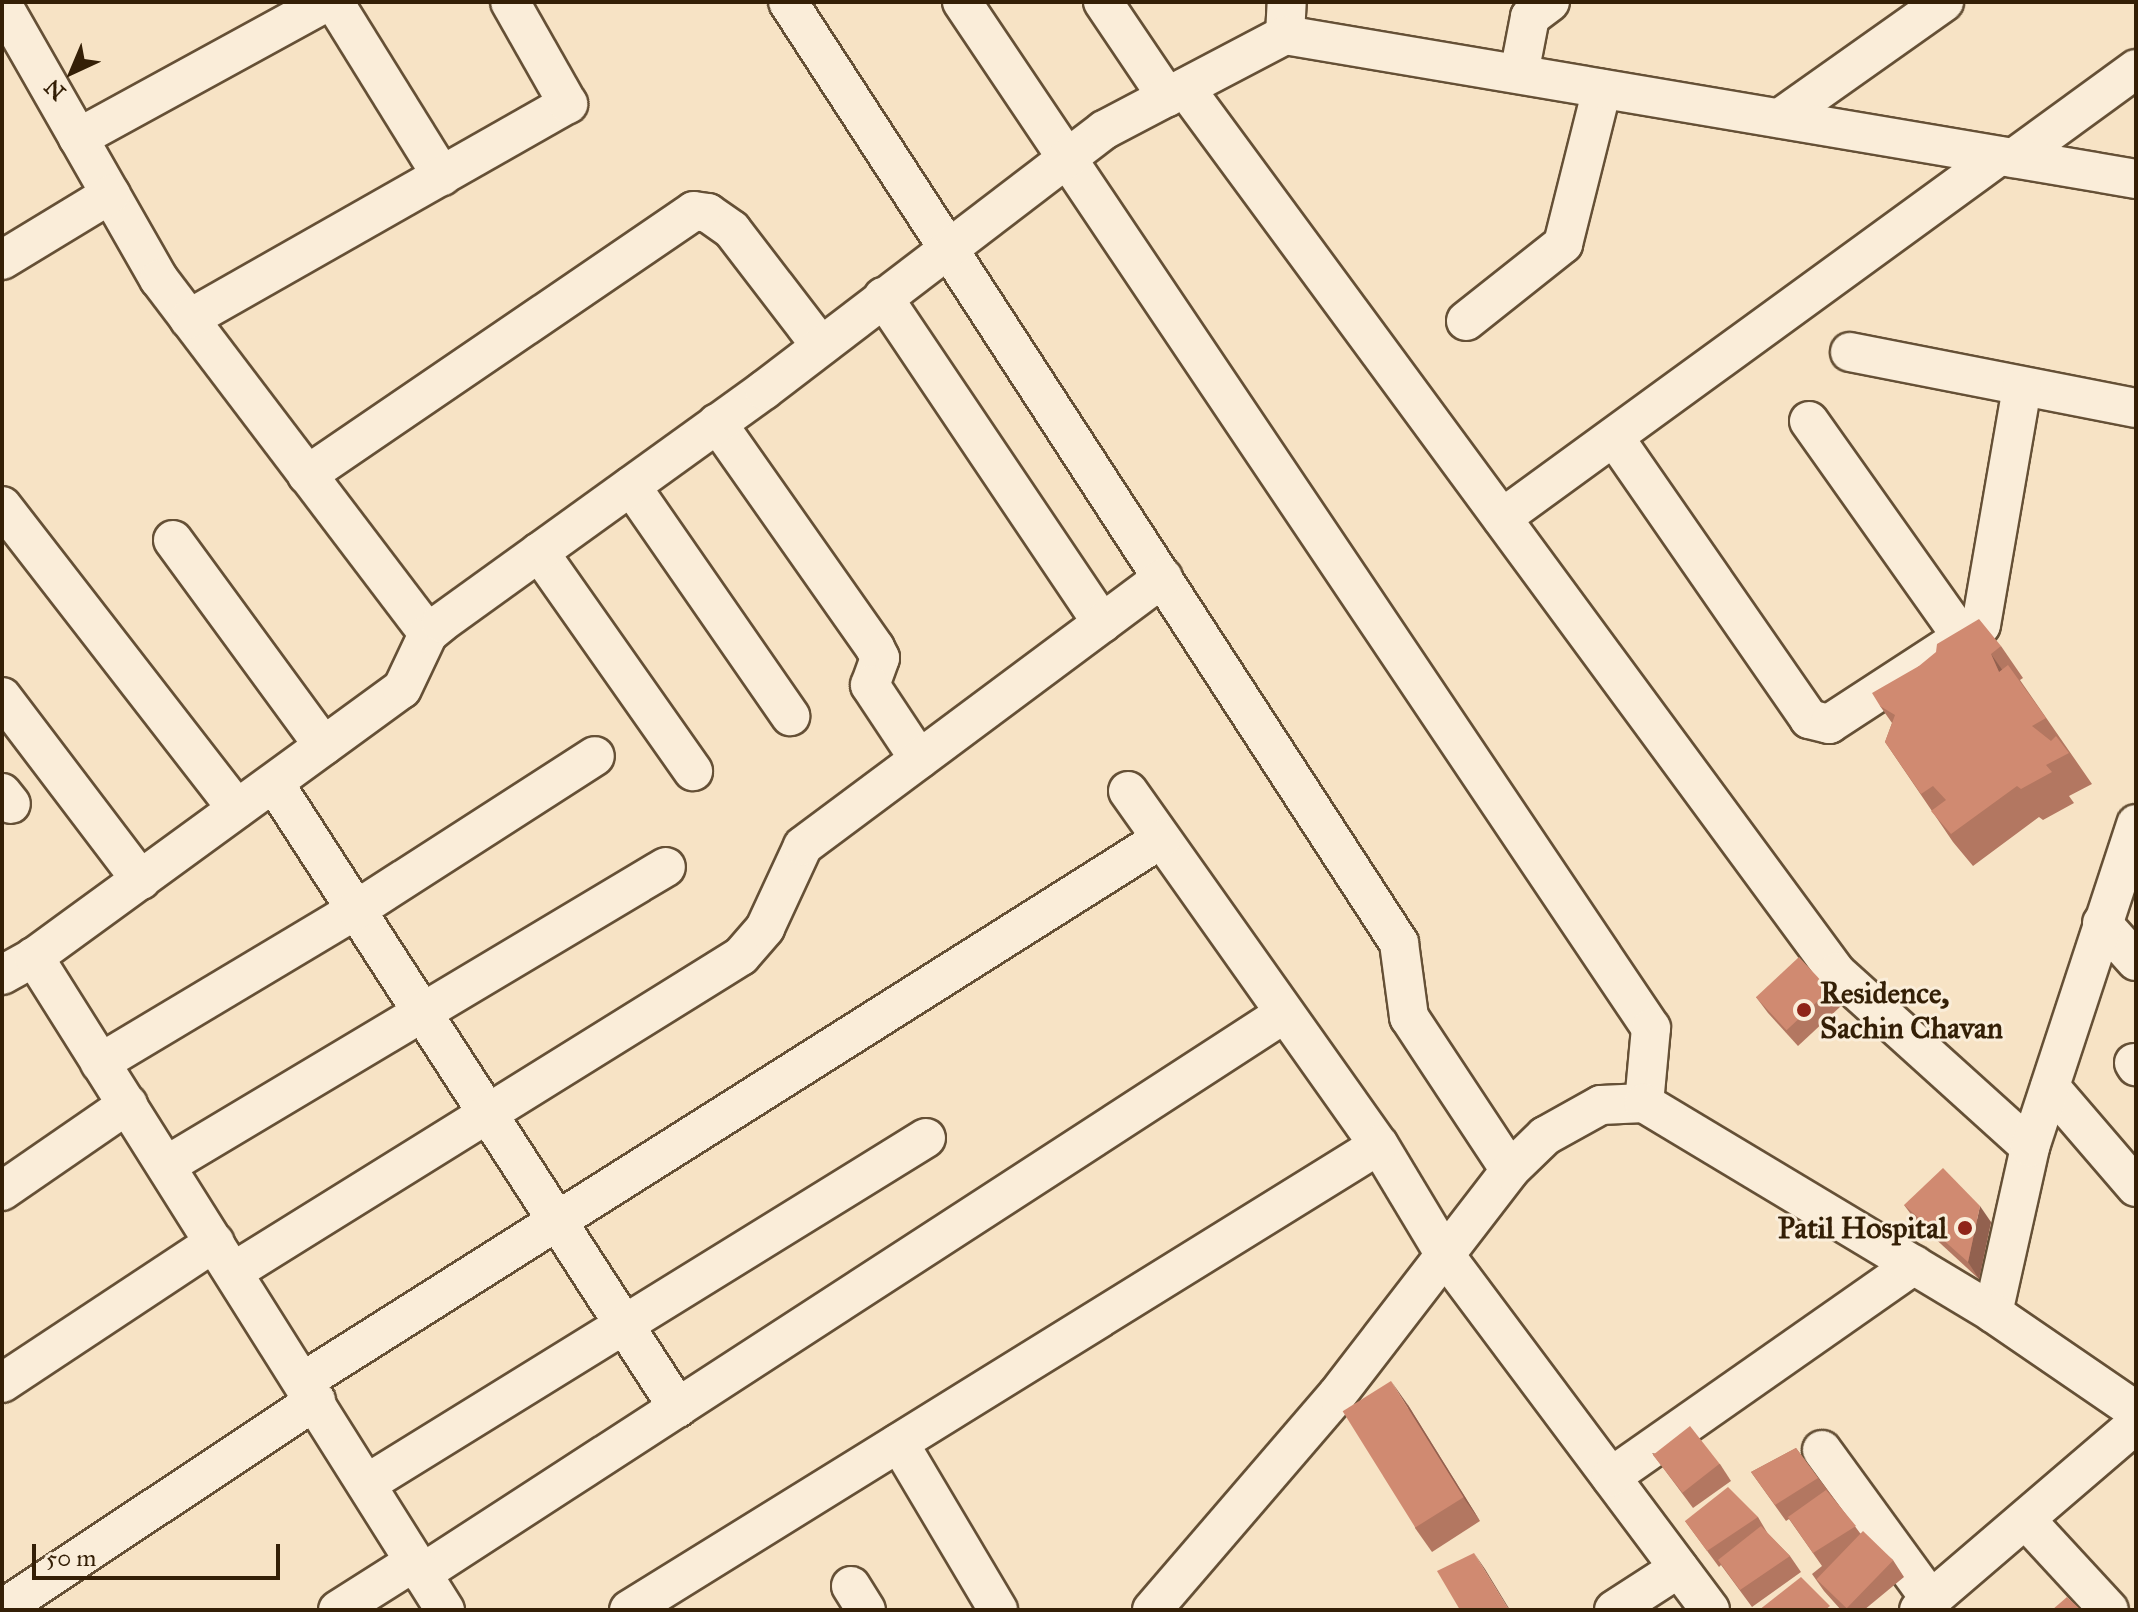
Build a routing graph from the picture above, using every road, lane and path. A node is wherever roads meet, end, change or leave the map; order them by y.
1 (326, 2) edge
2 (334, 2) edge
3 (510, 2) edge
4 (788, 2) edge
5 (962, 2) edge
6 (1103, 2) edge
7 (1550, 2) edge
8 (1944, 2) edge
9 (2, 4) edge
10 (1286, 19) edge
11 (2136, 69) edge
12 (1519, 74) junction
13 (1602, 89) junction
14 (1176, 92) junction
15 (1780, 118) junction
16 (78, 138) junction
17 (2006, 157) junction
18 (1065, 162) junction
19 (442, 176) junction
20 (2136, 179) edge
21 (111, 194) junction
22 (7, 245) edge
23 (949, 249) junction
24 (883, 297) junction
25 (189, 319) junction
26 (1466, 321) dead end
27 (821, 346) junction
28 (1850, 352) dead end
29 (2022, 388) junction
30 (2136, 408) edge
31 (1809, 421) dead end
32 (717, 423) junction
33 (1614, 437) junction
34 (307, 475) junction
35 (631, 486) junction
36 (2, 506) edge
37 (1502, 518) junction
38 (173, 540) dead end
39 (539, 552) junction
40 (1163, 578) junction
41 (1102, 623) junction
42 (428, 634) junction
43 (1962, 637) junction
44 (2, 697) edge
45 (790, 716) dead end
46 (324, 746) junction
47 (595, 756) dead end
48 (919, 759) junction
49 (693, 771) dead end
50 (274, 783) junction
51 (1128, 791) dead end
52 (237, 809) junction
53 (2136, 824) edge
54 (1161, 839) junction
55 (666, 867) dead end
56 (141, 880) junction
57 (356, 910) junction
58 (2102, 923) junction
59 (2136, 961) edge
60 (18, 966) edge
61 (424, 1013) junction
62 (1282, 1015) junction
63 (100, 1063) junction
64 (2050, 1087) junction
65 (1644, 1103) junction
66 (128, 1104) junction
67 (491, 1114) junction
68 (926, 1138) dead end
69 (1379, 1145) junction
70 (2030, 1147) junction
71 (167, 1165) junction
72 (1510, 1170) junction
73 (2136, 1187) edge
74 (2, 1191) edge
75 (558, 1219) junction
76 (224, 1257) junction
77 (1447, 1258) junction
78 (1914, 1265) junction
79 (1993, 1313) junction
80 (625, 1325) junction
81 (2, 1383) edge
82 (310, 1390) junction
83 (678, 1408) junction
84 (2136, 1411) edge
85 (2136, 1424) edge
86 (899, 1443) junction
87 (1822, 1450) dead end
88 (1611, 1477) junction
89 (368, 1483) junction
90 (2026, 1520) junction
91 (418, 1568) junction
92 (1679, 1568) junction
93 (1925, 1605) edge
94 (2, 1609) edge
95 (338, 1610) edge
96 (445, 1610) edge
97 (629, 1610) edge
98 (998, 1610) edge
99 (1152, 1610) edge
100 (1614, 1610) edge
101 (1710, 1610) edge
102 (2109, 1610) edge

1 - 16 street
2 - 19 street
3 - 19 street
4 - 23 street
5 - 18 street
6 - 14 street
7 - 12 street
8 - 15 street
9 - 16 street
10 - 12 street
10 - 14 street
11 - 17 street
12 - 13 street
13 - 15 street
13 - 26 street
14 - 18 street
14 - 37 street
15 - 17 street
16 - 21 street
17 - 20 street
17 - 33 street
18 - 23 street
18 - 65 street
19 - 25 street
21 - 22 street
21 - 25 street
23 - 24 street
23 - 40 street
24 - 27 street
24 - 41 street
25 - 34 street
27 - 32 street
27 - 34 street
28 - 29 street
29 - 30 street
29 - 43 street
31 - 43 street
32 - 35 street
32 - 48 street
33 - 37 street
33 - 43 street
34 - 42 street
35 - 39 street
35 - 45 street
36 - 52 street
37 - 70 street
38 - 46 street
39 - 42 street
39 - 49 street
40 - 41 street
40 - 72 street
41 - 48 street
42 - 46 street
44 - 56 street
46 - 50 street
47 - 57 street
48 - 67 street
50 - 52 street
50 - 57 street
51 - 54 street
52 - 56 street
53 - 58 street
54 - 62 street
54 - 75 street
55 - 61 street
56 - 60 street
57 - 61 street
57 - 63 street
58 - 59 street
58 - 64 street
60 - 63 street
61 - 67 street
61 - 71 street
62 - 69 street
62 - 83 street
63 - 66 street
64 - 70 street
64 - 73 street
65 - 72 street
65 - 78 street
66 - 71 street
66 - 74 street
67 - 75 street
67 - 76 street
68 - 80 street
69 - 77 street
69 - 86 street
70 - 79 street
71 - 76 street
72 - 77 street
75 - 80 street
75 - 82 street
76 - 81 street
76 - 82 street
77 - 88 street
77 - 99 street
78 - 79 street
78 - 88 street
79 - 84 street
80 - 83 street
80 - 89 street
82 - 89 street
82 - 94 street
83 - 91 street
85 - 90 street
86 - 97 street
86 - 98 street
87 - 93 street
88 - 92 street
89 - 91 street
90 - 93 street
90 - 102 street
91 - 95 street
91 - 96 street
92 - 100 street
92 - 101 street

